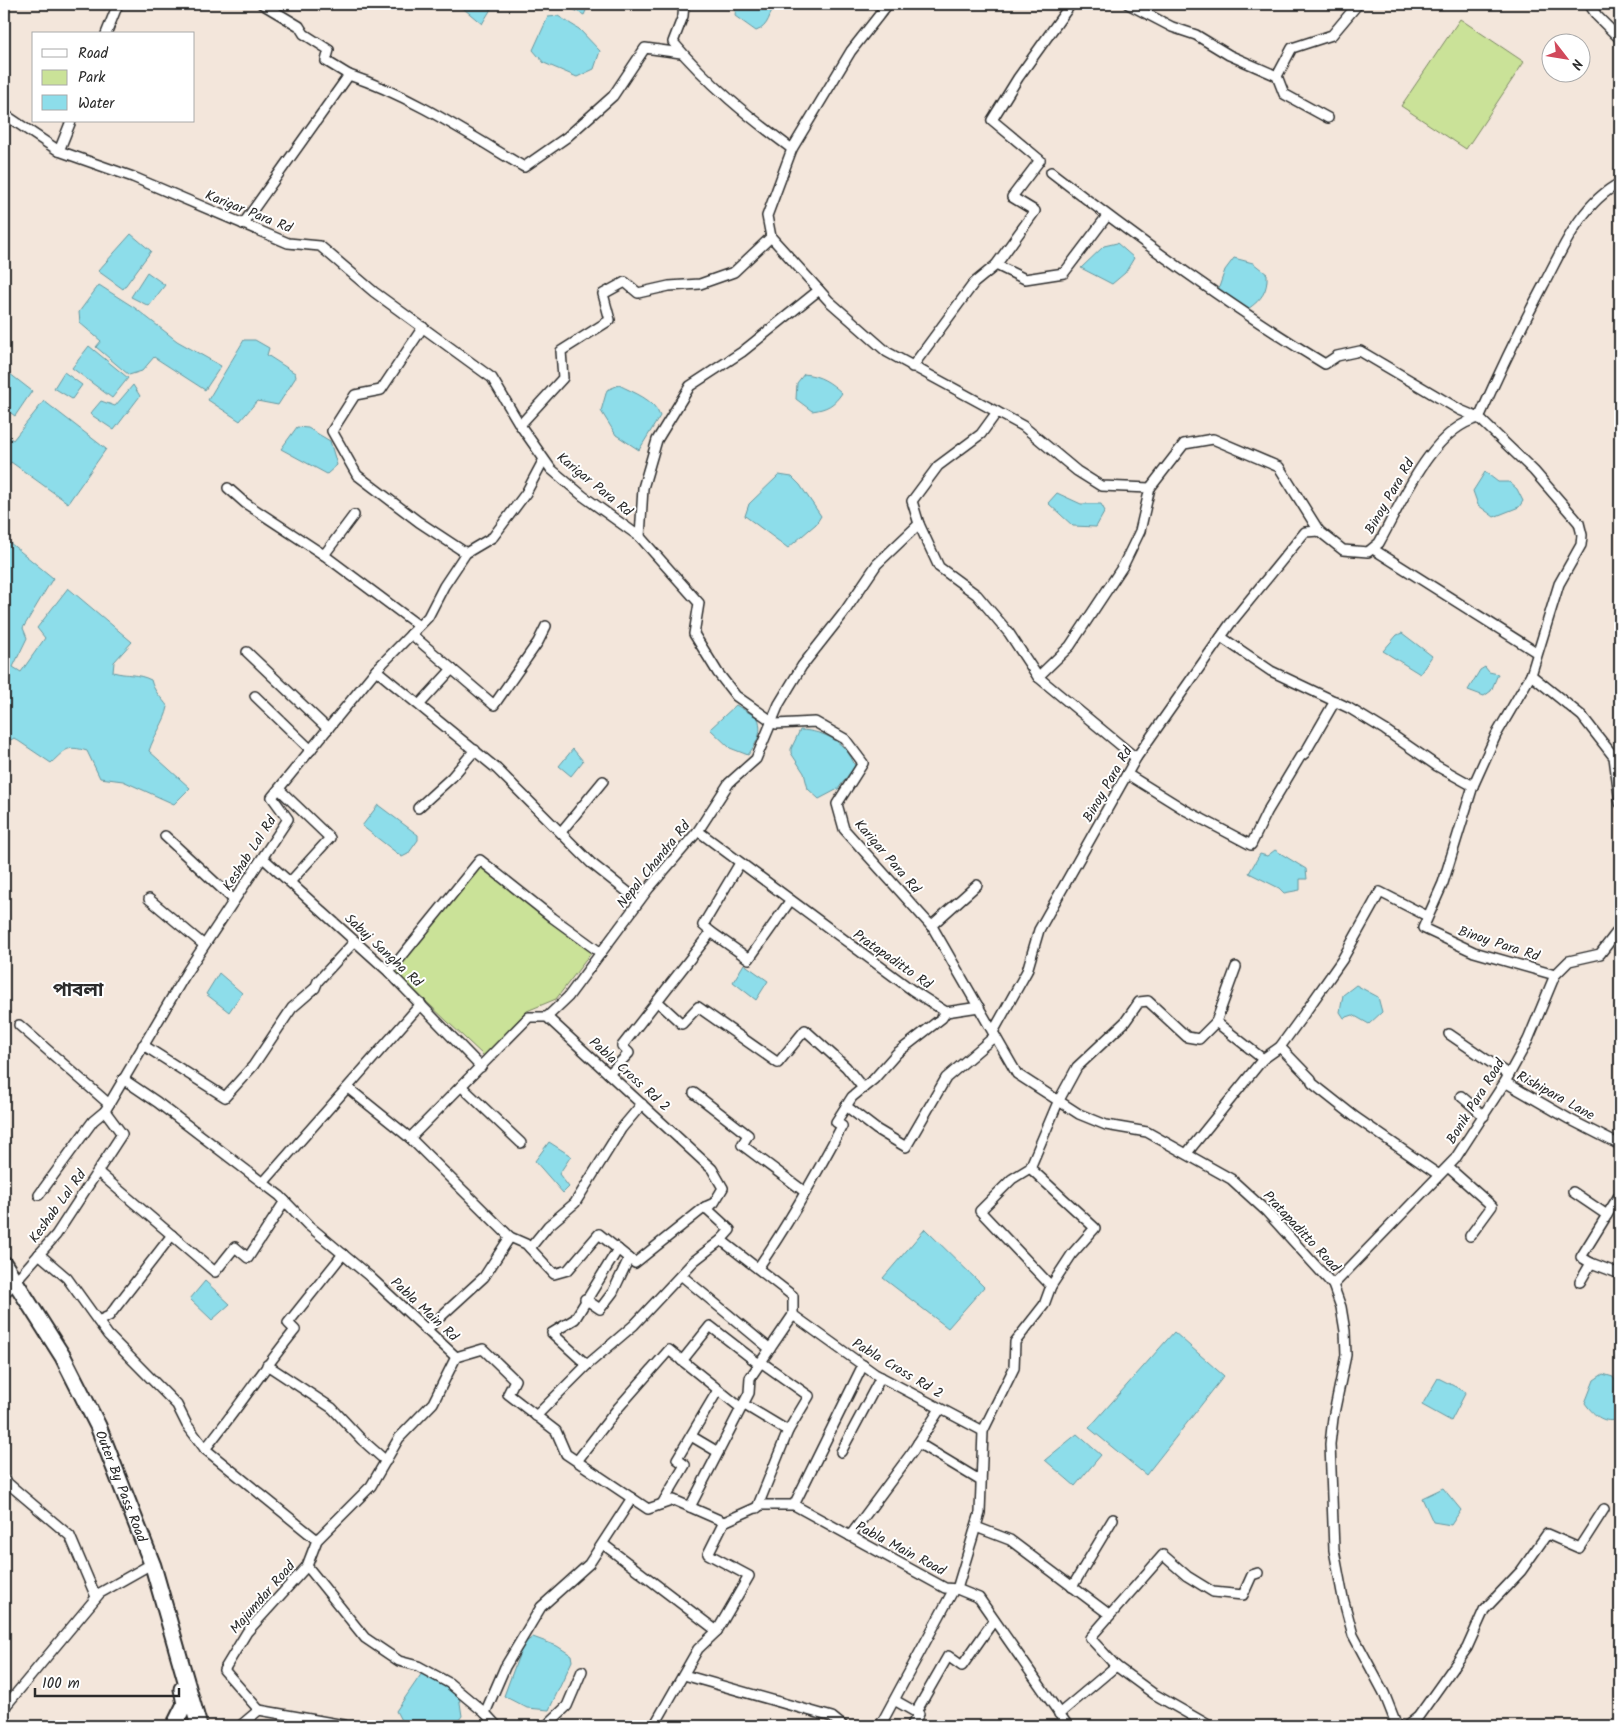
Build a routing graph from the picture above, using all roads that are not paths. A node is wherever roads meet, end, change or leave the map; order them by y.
1 (118, 4) edge
2 (262, 4) edge
3 (684, 4) edge
4 (888, 4) edge
5 (1071, 4) edge
6 (1128, 4) edge
7 (1358, 4) edge
8 (1589, 4) edge
9 (107, 32) edge
10 (1620, 39) edge
11 (682, 53) junction
12 (349, 75) junction
13 (1277, 76) junction
14 (4, 114) edge
15 (1328, 118) dead end
16 (71, 122) edge
17 (792, 149) junction
18 (59, 151) junction
19 (1051, 172) dead end
20 (1620, 183) edge
21 (1108, 216) junction
22 (243, 224) junction
23 (771, 237) junction
24 (996, 265) junction
25 (819, 290) junction
26 (423, 327) junction
27 (912, 367) junction
28 (997, 412) junction
29 (1479, 418) junction
30 (520, 425) junction
31 (543, 461) junction
32 (228, 488) dead end
33 (1150, 488) junction
34 (354, 515) dead end
35 (919, 524) junction
36 (1319, 531) junction
37 (640, 537) junction
38 (1373, 548) junction
39 (466, 553) junction
40 (324, 555) junction
41 (419, 626) junction
42 (546, 626) dead end
43 (411, 634) junction
44 (1221, 637) junction
45 (247, 652) dead end
46 (1536, 652) junction
47 (452, 669) junction
48 (376, 670) junction
49 (1530, 676) junction
50 (1038, 677) junction
51 (255, 696) dead end
52 (1335, 701) junction
53 (420, 704) junction
54 (772, 722) junction
55 (328, 729) junction
56 (311, 750) junction
57 (475, 750) junction
58 (1136, 758) junction
59 (1127, 774) junction
60 (603, 781) dead end
61 (1473, 786) junction
62 (279, 789) junction
63 (1620, 803) edge
64 (418, 808) dead end
65 (698, 831) junction
66 (561, 832) junction
67 (165, 836) dead end
68 (263, 858) junction
69 (740, 864) junction
70 (290, 882) junction
71 (977, 885) dead end
72 (149, 899) dead end
73 (234, 900) junction
74 (639, 901) junction
75 (790, 901) junction
76 (1427, 916) junction
77 (932, 926) junction
78 (1620, 928) edge
79 (710, 932) junction
80 (355, 941) junction
81 (204, 946) junction
82 (601, 953) junction
83 (1236, 967) dead end
84 (389, 972) junction
85 (1555, 975) junction
86 (657, 1001) junction
87 (421, 1004) junction
88 (979, 1007) junction
89 (946, 1012) junction
90 (546, 1017) junction
91 (1216, 1022) junction
92 (19, 1025) dead end
93 (994, 1034) junction
94 (1449, 1034) dead end
95 (143, 1045) junction
96 (1280, 1047) junction
97 (1263, 1059) junction
98 (481, 1067) junction
99 (609, 1074) junction
100 (1507, 1078) junction
101 (123, 1079) junction
102 (462, 1087) junction
103 (348, 1088) junction
104 (863, 1088) junction
105 (694, 1093) dead end
106 (1461, 1096) dead end
107 (1058, 1102) junction
108 (642, 1104) junction
109 (846, 1106) junction
110 (107, 1107) junction
111 (1484, 1116) junction
112 (410, 1138) junction
113 (521, 1144) dead end
114 (1620, 1145) edge
115 (1187, 1153) junction
116 (1448, 1166) junction
117 (1030, 1168) junction
118 (98, 1172) junction
119 (1439, 1175) junction
120 (263, 1183) junction
121 (805, 1192) junction
122 (1574, 1192) dead end
123 (1620, 1194) edge
124 (39, 1195) dead end
125 (285, 1201) junction
126 (705, 1207) junction
127 (1607, 1215) junction
128 (172, 1235) junction
129 (1470, 1236) dead end
130 (510, 1237) junction
131 (721, 1240) junction
132 (530, 1248) junction
133 (618, 1249) junction
134 (39, 1254) junction
135 (343, 1254) junction
136 (629, 1258) junction
137 (1591, 1263) junction
138 (4, 1264) edge
139 (758, 1268) junction
140 (1620, 1274) edge
141 (682, 1276) junction
142 (1580, 1282) dead end
143 (8, 1284) edge
144 (1333, 1285) junction
145 (1050, 1286) junction
146 (586, 1299) junction
147 (793, 1315) junction
148 (98, 1321) junction
149 (426, 1330) junction
150 (770, 1349) junction
151 (456, 1357) junction
152 (682, 1361) junction
153 (760, 1363) junction
154 (267, 1365) junction
155 (587, 1365) junction
156 (862, 1365) junction
157 (881, 1377) junction
158 (718, 1390) junction
159 (742, 1406) junction
160 (940, 1409) junction
161 (536, 1416) junction
162 (788, 1431) junction
163 (983, 1431) junction
164 (691, 1436) junction
165 (918, 1443) junction
166 (205, 1449) junction
167 (718, 1452) junction
168 (841, 1452) dead end
169 (386, 1461) junction
170 (577, 1461) junction
171 (4, 1480) edge
172 (981, 1481) junction
173 (632, 1498) junction
174 (662, 1504) junction
175 (794, 1505) junction
176 (690, 1507) junction
177 (757, 1508) junction
178 (1604, 1508) dead end
179 (1113, 1519) dead end
180 (724, 1522) junction
181 (976, 1527) junction
182 (850, 1536) junction
183 (317, 1540) junction
184 (603, 1544) junction
185 (307, 1566) junction
186 (146, 1568) junction
187 (1258, 1573) dead end
188 (1072, 1587) junction
189 (955, 1589) junction
190 (96, 1598) junction
191 (1110, 1615) junction
192 (994, 1620) junction
193 (717, 1632) junction
194 (1116, 1666) junction
195 (582, 1671) dead end
196 (684, 1675) junction
197 (896, 1701) junction
198 (4, 1708) edge
199 (259, 1710) junction
200 (916, 1712) junction
201 (485, 1713) junction
202 (1059, 1714) junction
203 (344, 1725) dead end
204 (174, 1726) edge
205 (199, 1726) edge
206 (240, 1726) edge
207 (497, 1726) edge
208 (546, 1726) edge
209 (654, 1726) edge
210 (843, 1726) edge
211 (880, 1726) edge
212 (911, 1726) edge
213 (1068, 1726) edge
214 (1210, 1726) edge
215 (1397, 1726) edge
216 (1407, 1726) edge

1 - 9 street
2 - 12 street
3 - 11 street
4 - 17 street
5 - 24 street
6 - 13 street
7 - 13 street
8 - 10 street
11 - 12 street
11 - 17 street
12 - 22 street
13 - 15 street
14 - 18 street, Karigar Para Rd
16 - 18 street
17 - 23 street
18 - 22 street, Karigar Para Rd
19 - 21 street
20 - 29 street
21 - 24 street
21 - 29 street
22 - 26 street, Karigar Para Rd
23 - 25 street
23 - 30 street
24 - 27 street
25 - 27 street
25 - 37 street
26 - 30 street, Karigar Para Rd
26 - 39 street
27 - 28 street
28 - 33 street
28 - 35 street
29 - 38 street, Binoy Para Rd
29 - 46 street
30 - 31 street, Karigar Para Rd
31 - 37 street, Karigar Para Rd
31 - 39 street
32 - 40 street
33 - 36 street
33 - 50 street
34 - 40 street
35 - 50 street
35 - 54 street, Nepal Chandra Rd
36 - 38 street, Binoy Para Rd
36 - 44 street, Binoy Para Rd
37 - 54 street, Karigar Para Rd
38 - 46 street
39 - 41 street
40 - 41 street
41 - 43 street
42 - 47 street
43 - 47 street
43 - 48 street
44 - 52 street
44 - 58 street, Binoy Para Rd
45 - 55 street
46 - 49 street
47 - 53 street
48 - 53 street
48 - 55 street
49 - 61 street
49 - 63 street
50 - 58 street
51 - 56 street
52 - 59 street
52 - 61 street
53 - 57 street
54 - 65 street, Nepal Chandra Rd
54 - 77 street, Karigar Para Rd
55 - 56 street
56 - 62 street
57 - 64 street
57 - 66 street
58 - 59 street, Binoy Para Rd
59 - 93 street, Binoy Para Rd
60 - 66 street
61 - 76 street
62 - 68 street, Keshab Lal Rd
62 - 70 street
65 - 69 street, Pratapaditto Rd
65 - 74 street, Nepal Chandra Rd
66 - 74 street
67 - 73 street
68 - 70 street, Sabuj Sangha Rd
68 - 73 street, Keshab Lal Rd
69 - 75 street, Pratapaditto Rd
69 - 79 street
70 - 80 street, Sabuj Sangha Rd
71 - 77 street
72 - 81 street
73 - 81 street, Keshab Lal Rd
74 - 82 street, Nepal Chandra Rd
75 - 79 street
75 - 89 street, Pratapaditto Rd
76 - 85 street, Binoy Para Rd
76 - 96 street
77 - 88 street, Karigar Para Rd
78 - 85 street, Bonik Para Road
79 - 86 street
80 - 84 street, Sabuj Sangha Rd
80 - 95 street
81 - 95 street, Keshab Lal Rd
82 - 84 street
82 - 90 street, Nepal Chandra Rd
83 - 91 street
84 - 87 street, Sabuj Sangha Rd
85 - 100 street, Bonik Para Road
86 - 99 street
86 - 104 street
87 - 98 street, Sabuj Sangha Rd
87 - 103 street
88 - 89 street
88 - 93 street
89 - 104 street
90 - 98 street
90 - 99 street, Pabla Cross Rd 2
91 - 97 street
91 - 107 street
92 - 110 street
93 - 107 street
93 - 109 street
94 - 100 street, Rishipara Lane
95 - 101 street, Keshab Lal Rd
96 - 97 street
96 - 119 street
97 - 115 street
98 - 102 street
99 - 108 street, Pabla Cross Rd 2
100 - 111 street, Bonik Para Road
100 - 114 street, Rishipara Lane
101 - 110 street, Keshab Lal Rd
101 - 120 street, Pabla Main Rd
102 - 112 street
102 - 113 street
103 - 112 street
103 - 120 street
104 - 109 street
105 - 121 street
106 - 111 street
107 - 115 street, Pratapaditto Road
107 - 117 street
108 - 126 street, Pabla Cross Rd 2
108 - 132 street
109 - 121 street
110 - 118 street, Keshab Lal Rd
110 - 124 street
111 - 116 street, Bonik Para Road
112 - 130 street
115 - 144 street, Pratapaditto Road
116 - 119 street, Bonik Para Road
116 - 129 street
117 - 145 street
117 - 145 street
118 - 128 street
118 - 134 street, Keshab Lal Rd
119 - 144 street, Bonik Para Road
120 - 125 street, Pabla Main Rd
121 - 139 street
122 - 127 street
123 - 127 street
125 - 128 street
125 - 135 street, Pabla Main Rd
126 - 131 street
126 - 136 street
127 - 137 street
128 - 148 street
130 - 132 street
130 - 149 street
131 - 139 street
131 - 141 street
132 - 133 street
133 - 136 street
133 - 146 street
134 - 143 street, Keshab Lal Rd
134 - 148 street
135 - 149 street, Pabla Main Rd
135 - 154 street
136 - 146 street
137 - 140 street
137 - 142 street
138 - 143 main road, Outer By Pass Road
139 - 147 street
141 - 150 street
141 - 155 street
143 - 186 main road, Outer By Pass Road
143 - 205 main road, Outer By Pass Road
144 - 215 street, Pratapaditto Road
145 - 163 street
146 - 155 street
147 - 150 street
147 - 156 street, Pabla Cross Rd 2
148 - 166 street
149 - 151 street, Pabla Main Rd
150 - 153 street
151 - 161 street, Pabla Main Rd
151 - 169 street, Majumdar Road
152 - 153 street
152 - 158 street
152 - 170 street
153 - 159 street
153 - 162 street
154 - 166 street
154 - 169 street
155 - 161 street
156 - 157 street, Pabla Cross Rd 2
156 - 175 street
157 - 160 street, Pabla Cross Rd 2
157 - 168 street
158 - 159 street
158 - 164 street
159 - 162 street
159 - 167 street
160 - 163 street, Pabla Cross Rd 2
160 - 165 street
161 - 170 street, Pabla Main Rd
162 - 177 street
163 - 172 street
164 - 167 street
164 - 174 street
165 - 172 street
165 - 182 street
166 - 183 street
167 - 176 street
169 - 183 street, Majumdar Road
170 - 173 street, Pabla Main Rd
171 - 190 street
172 - 181 street
173 - 174 street, Pabla Main Rd
173 - 184 street
174 - 176 street, Pabla Main Rd
175 - 177 street, Pabla Main Road
175 - 182 street, Pabla Main Road
176 - 180 street, Pabla Main Rd
177 - 180 street, Pabla Main Road
178 - 216 street
179 - 188 street
180 - 193 street
181 - 188 street
181 - 189 street
182 - 189 street, Pabla Main Road
183 - 185 street, Majumdar Road
184 - 193 street
184 - 201 street
185 - 199 street, Majumdar Road
185 - 201 street
186 - 190 street
186 - 204 main road, Outer By Pass Road
187 - 191 street
188 - 191 street
189 - 192 street, Pabla Main Road
189 - 197 street
190 - 198 street
191 - 194 street
192 - 200 street
192 - 202 street, Pabla Main Road
193 - 196 street
194 - 202 street
194 - 214 street
195 - 208 street
196 - 209 street
196 - 210 street
197 - 200 street
197 - 211 street
199 - 203 street
199 - 206 street
200 - 212 street
201 - 207 street
202 - 213 street, Pabla Main Road

